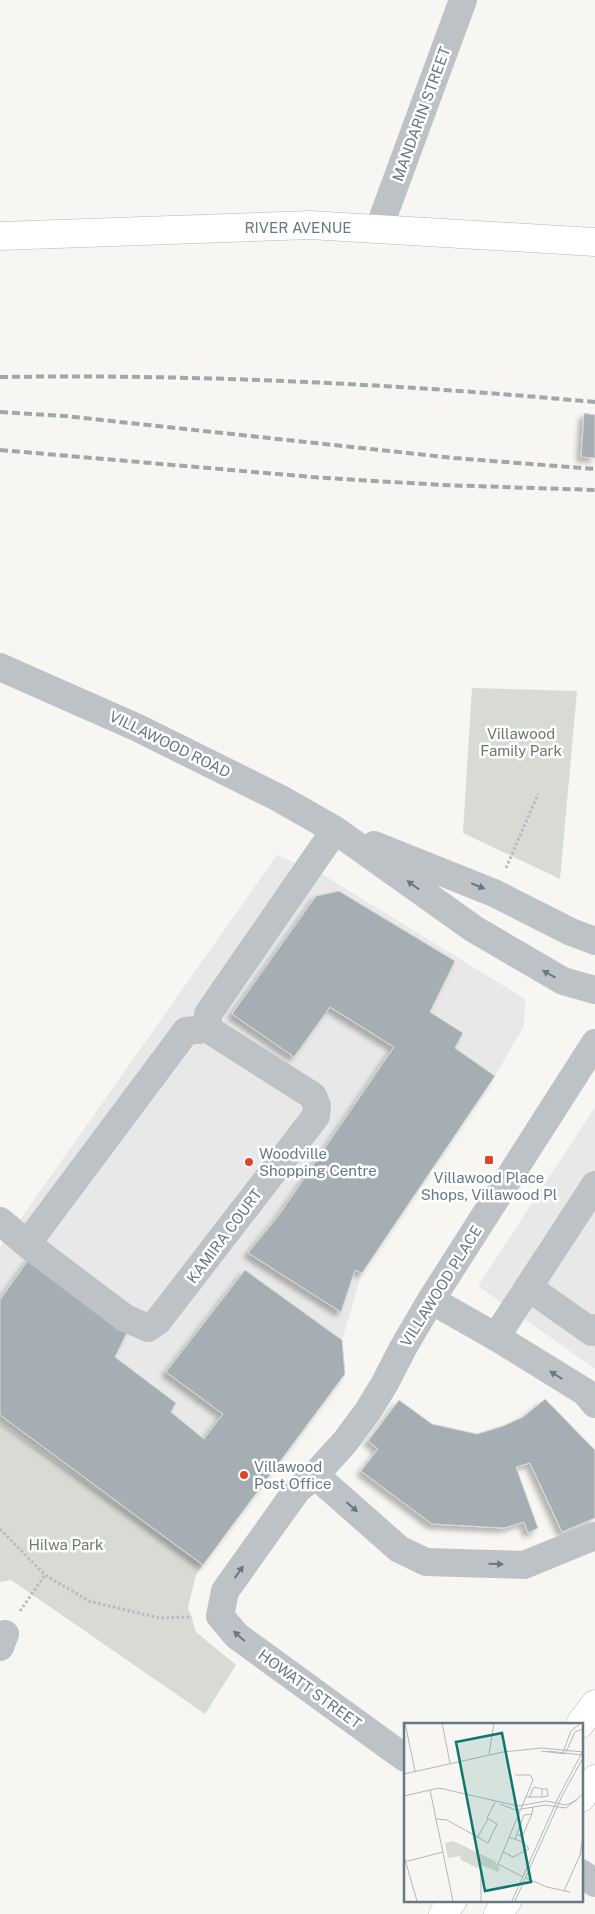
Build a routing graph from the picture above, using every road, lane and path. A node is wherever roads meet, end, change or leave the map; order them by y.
1 (463, 0) edge
2 (380, 228) junction
3 (0, 236) edge
4 (595, 242) edge
5 (0, 666) edge
6 (538, 794) dead end
7 (335, 830) junction
8 (503, 876) dead end
9 (595, 941) edge
10 (595, 990) edge
11 (208, 1029) junction
12 (595, 1043) edge
13 (595, 1185) edge
14 (0, 1221) edge
15 (27, 1244) junction
16 (528, 1287) junction
17 (431, 1300) junction
18 (595, 1328) edge
19 (496, 1337) junction
20 (595, 1404) edge
21 (315, 1475) junction
22 (0, 1528) edge
23 (595, 1536) edge
24 (45, 1575) junction
25 (220, 1616) junction
26 (2, 1640) edge
27 (595, 1704) edge
28 (581, 1723) edge
29 (404, 1757) edge
30 (595, 1779) edge
31 (582, 1797) edge
32 (582, 1874) edge
33 (595, 1883) edge
34 (452, 1902) edge
35 (507, 1902) edge
36 (443, 1914) edge
37 (498, 1914) edge

1 - 2 street, MANDARIN STREET
2 - 3 main road, RIVER AVENUE
2 - 4 main road, RIVER AVENUE
5 - 7 street, VILLAWOOD ROAD
6 - 8 path
7 -> 9 street, VILLAWOOD ROAD
10 -> 7 street, VILLAWOOD ROAD
7 - 11 street
11 - 15 street
11 - 15 street, KAMIRA COURT
12 - 17 street, VILLAWOOD PLACE
13 - 16 street
14 - 15 street, KAMIRA COURT
16 - 18 street
16 - 19 street
17 - 19 street
17 - 21 street, VILLAWOOD PLACE
20 -> 19 street
21 -> 23 street
25 -> 21 street, VILLAWOOD PLACE
22 - 24 path
24 - 25 path
24 - 26 path
29 -> 25 street, HOWATT STREET
27 - 28 main road
30 - 31 main road
32 - 33 street
34 - 36 main road
35 - 37 main road

